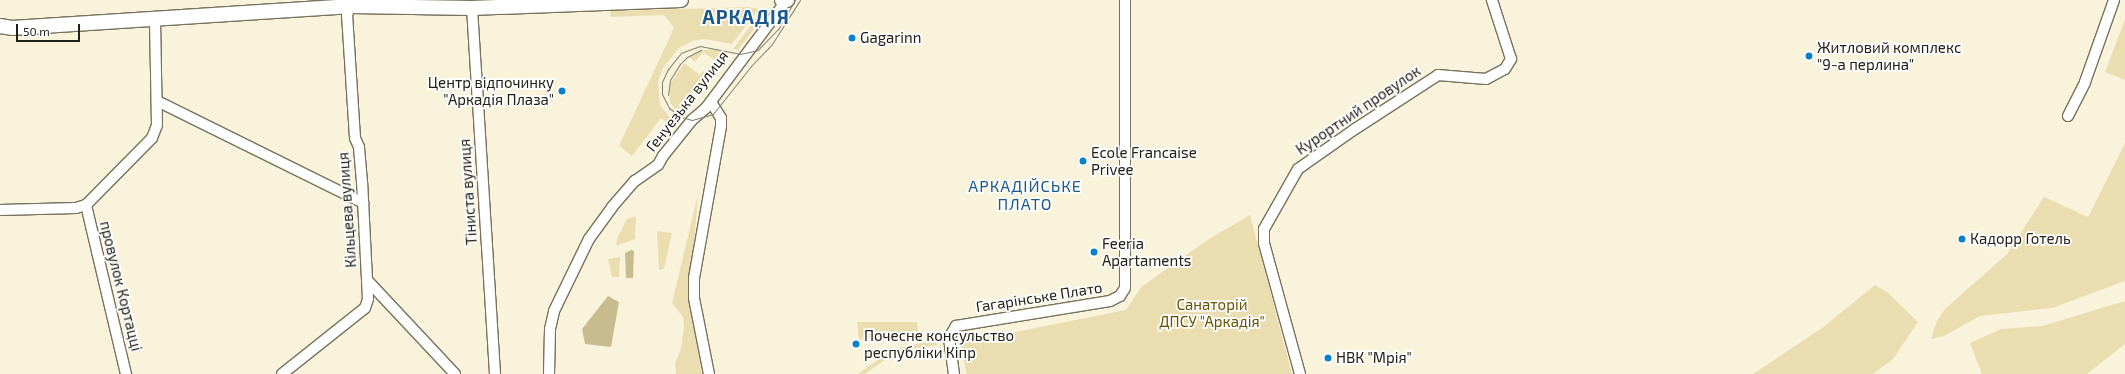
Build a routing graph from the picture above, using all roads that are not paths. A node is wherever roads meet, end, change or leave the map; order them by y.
1 (681, 0) edge
2 (785, 0) edge
3 (1125, 0) edge
4 (1492, 0) edge
5 (2114, 0) edge
6 (352, 3) edge
7 (472, 8) junction
8 (155, 20) junction
9 (0, 26) edge
10 (156, 101) junction
11 (708, 105) junction
12 (2068, 116) dead end
13 (363, 203) junction
14 (86, 205) junction
15 (0, 210) edge
16 (367, 280) junction
17 (285, 373) edge
18 (126, 374) edge
19 (455, 374) edge
20 (495, 374) edge
21 (549, 374) edge
22 (709, 374) edge
23 (954, 374) edge
24 (1300, 374) edge

1 - 7 main road
2 - 11 street, Генуезька вулиця
3 - 23 street, Гагарінське Плато
4 - 24 street, Курортний провулок
5 - 12 street
6 - 7 main road
6 - 8 main road
6 - 13 street, Кільцева вулиця
7 - 20 street, Тіниста вулиця
8 - 9 main road
8 - 10 street
10 - 13 street
10 - 14 street
11 - 21 street, Генуезька вулиця
11 - 22 street
13 - 16 street, Кільцева вулиця
14 - 15 street
14 - 18 street, провулок Кортацці
16 - 17 street, Кільцева вулиця
16 - 19 street

